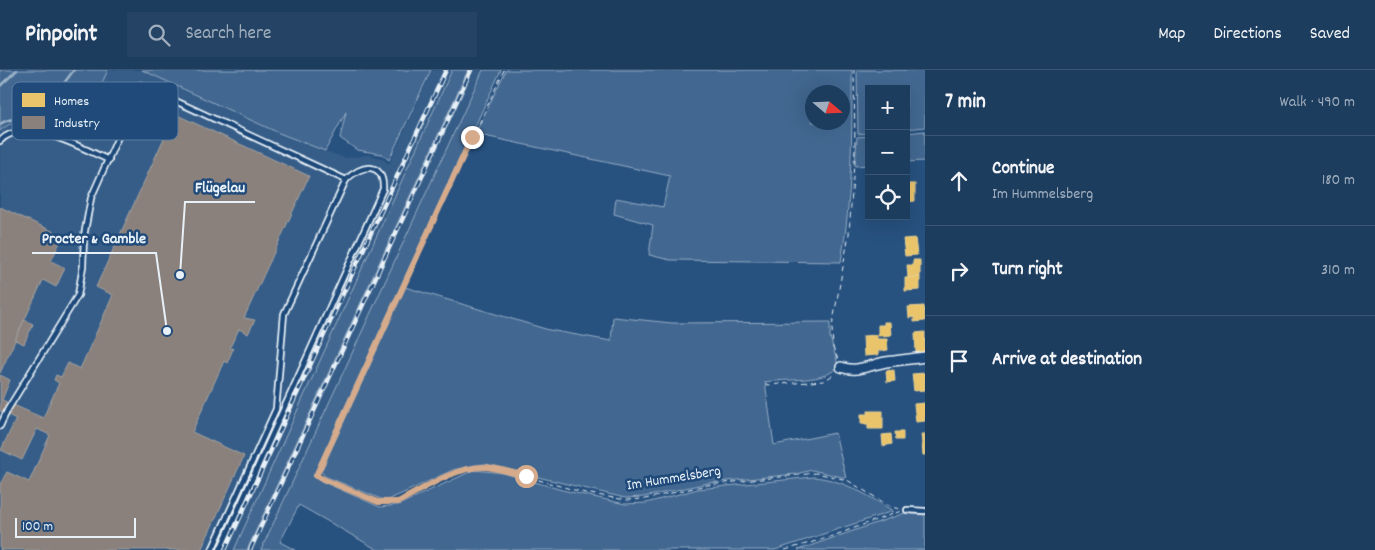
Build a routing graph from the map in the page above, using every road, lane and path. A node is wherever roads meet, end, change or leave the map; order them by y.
1 (504, 70) edge
2 (854, 70) edge
3 (178, 103) edge
4 (12, 133) edge
5 (60, 140) edge
6 (117, 140) edge
7 (0, 141) edge
8 (109, 160) junction
9 (346, 180) junction
10 (925, 357) edge
11 (841, 367) junction
12 (766, 385) dead end
13 (0, 426) edge
14 (907, 510) junction
15 (925, 511) edge
16 (212, 550) edge
17 (220, 550) edge
18 (785, 550) edge

1 - 14 path, Im Hummelsberg
2 - 11 path
3 - 9 lane
4 - 7 lane
5 - 8 lane
6 - 8 lane
8 - 13 lane
9 - 16 lane
9 - 17 lane
10 - 11 street
11 - 12 path
14 - 15 lane
14 - 18 path

